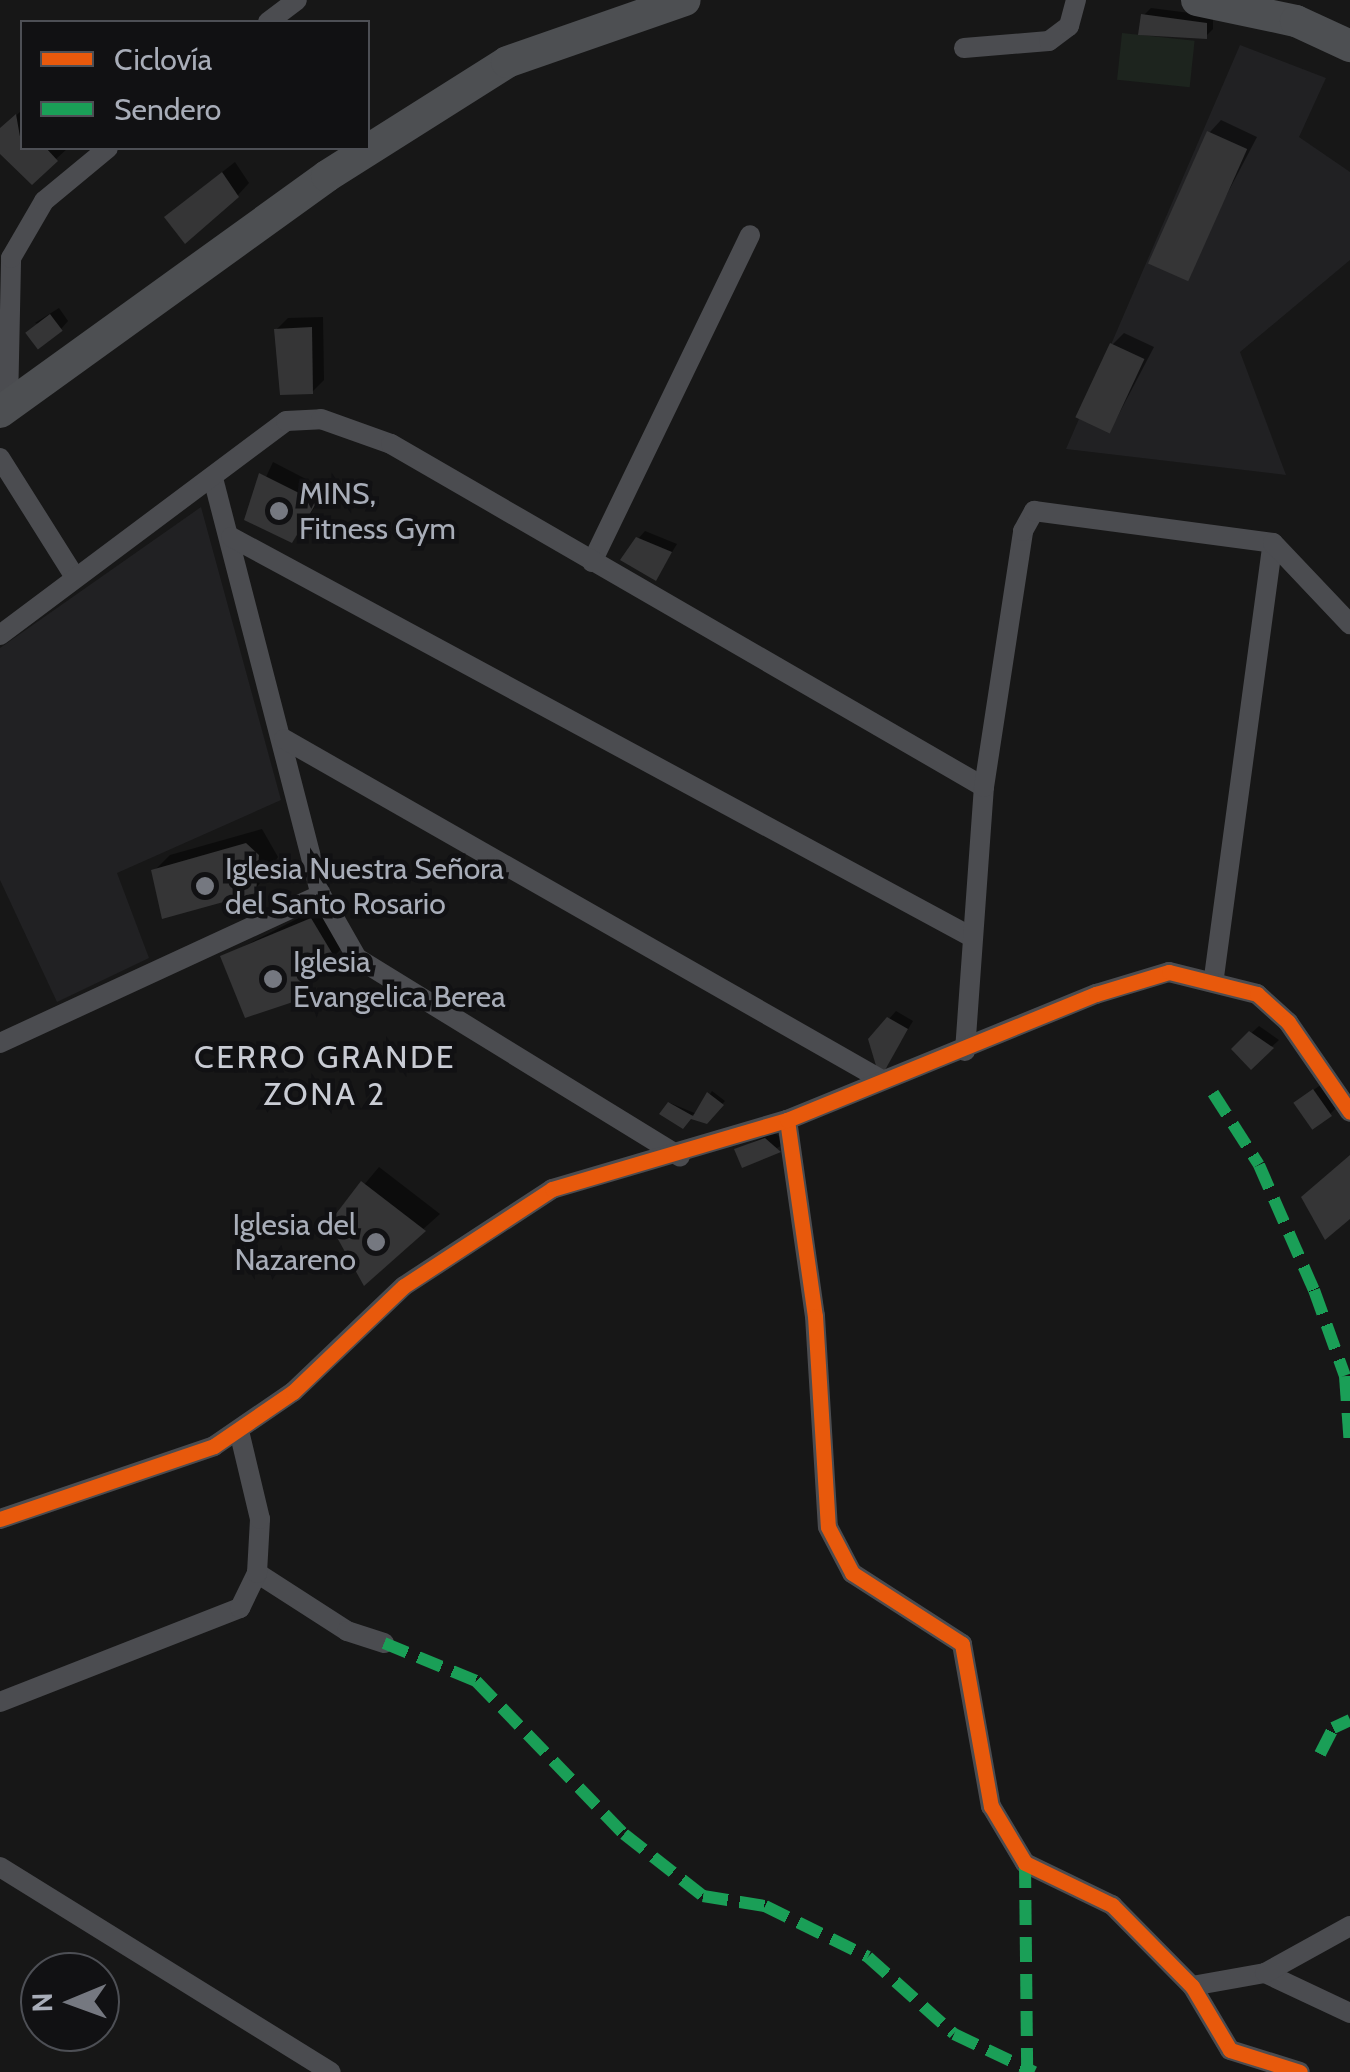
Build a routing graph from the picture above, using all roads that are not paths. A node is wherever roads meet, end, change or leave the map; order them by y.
1 (297, 0) edge
2 (685, 0) edge
3 (1076, 0) edge
4 (1197, 0) edge
5 (271, 20) edge
6 (1350, 46) edge
7 (964, 48) dead end
8 (370, 148) edge
9 (106, 150) edge
10 (367, 150) edge
11 (750, 235) dead end
12 (4, 409) edge
13 (0, 458) edge
14 (214, 482) junction
15 (231, 537) junction
16 (1274, 543) junction
17 (592, 562) junction
18 (75, 577) junction
19 (1350, 624) edge
20 (0, 635) edge
21 (284, 739) junction
22 (984, 787) junction
23 (321, 895) junction
24 (968, 935) junction
25 (1214, 977) junction
26 (0, 1043) edge
27 (965, 1050) junction
28 (880, 1079) junction
29 (1350, 1112) edge
30 (787, 1120) junction
31 (680, 1157) junction
32 (240, 1431) junction
33 (0, 1519) edge
34 (257, 1573) junction
35 (384, 1643) dead end
36 (0, 1702) edge
37 (0, 1867) edge
38 (1350, 1926) edge
39 (1265, 1974) junction
40 (1192, 1986) junction
41 (1350, 2014) edge
42 (331, 2072) edge
43 (1300, 2072) edge

1 - 5 street
2 - 8 main road
3 - 7 street
4 - 6 main road
9 - 12 street
10 - 12 main road
11 - 17 street
13 - 18 street
14 - 15 street
14 - 17 street
14 - 18 street
15 - 21 street
15 - 24 street
16 - 19 street
16 - 22 street
16 - 25 street
17 - 22 street
18 - 20 street
21 - 23 street
21 - 28 street
22 - 24 street
23 - 26 street
23 - 31 street
24 - 27 street
25 - 27 street
25 - 29 street
27 - 28 street
28 - 30 street
30 - 31 street
30 - 40 street
31 - 32 street
32 - 33 street
32 - 34 street
34 - 35 street
34 - 36 street
37 - 42 street
38 - 39 street
39 - 40 street
39 - 41 street
40 - 43 street

